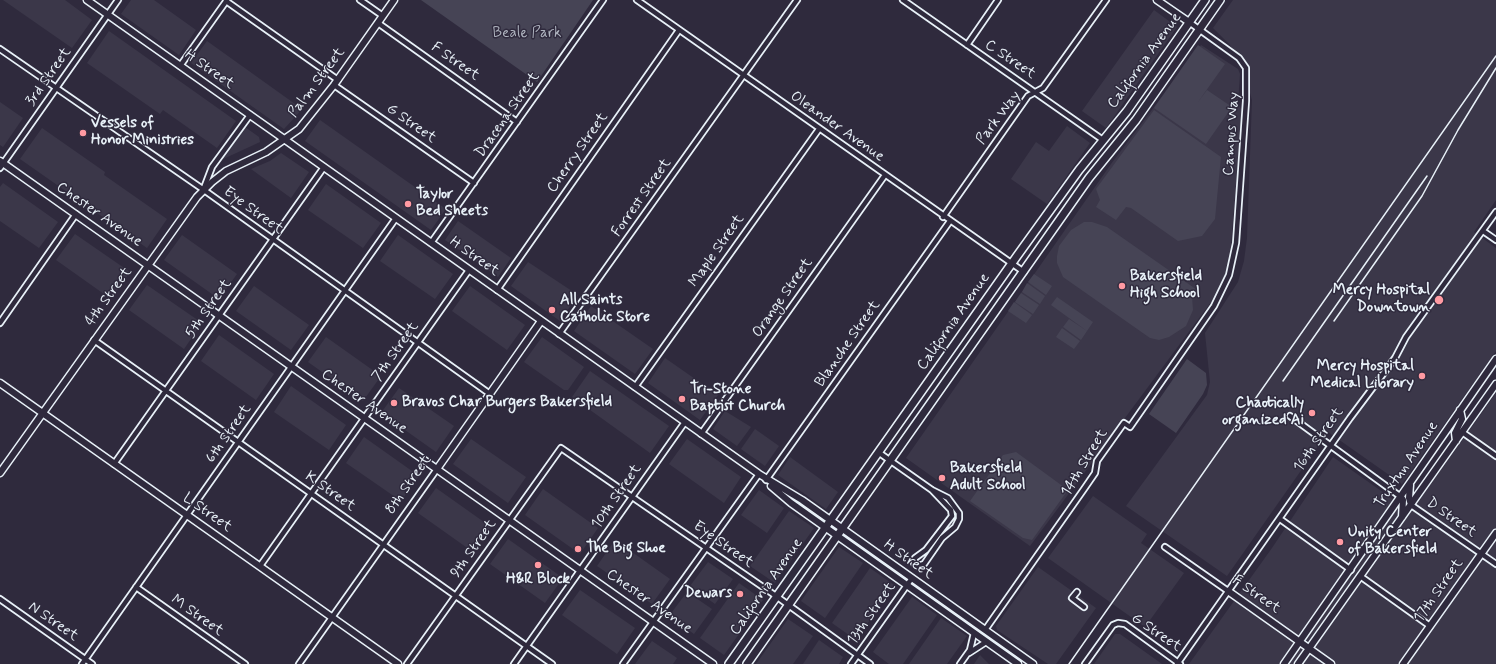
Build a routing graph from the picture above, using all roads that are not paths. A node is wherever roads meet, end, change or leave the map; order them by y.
1 (87, 0) edge
2 (118, 0) edge
3 (227, 0) edge
4 (360, 0) edge
5 (394, 0) edge
6 (603, 0) edge
7 (637, 0) edge
8 (797, 0) edge
9 (903, 0) edge
10 (998, 0) edge
11 (1106, 0) edge
12 (1157, 0) edge
13 (1205, 0) edge
14 (1220, 0) edge
15 (108, 14) junction
16 (383, 16) junction
17 (1189, 22) junction
18 (378, 23) junction
19 (1200, 29) junction
20 (679, 30) junction
21 (967, 45) junction
22 (0, 48) edge
23 (180, 66) junction
24 (743, 75) junction
25 (336, 82) junction
26 (56, 87) junction
27 (1036, 92) junction
28 (250, 115) junction
29 (517, 122) junction
30 (819, 129) junction
31 (284, 139) junction
32 (1103, 140) junction
33 (1, 164) edge
34 (324, 167) junction
35 (885, 175) junction
36 (474, 183) junction
37 (204, 190) junction
38 (1496, 212) edge
39 (76, 214) junction
40 (943, 217) junction
41 (396, 218) junction
42 (950, 221) junction
43 (1483, 231) junction
44 (272, 240) junction
45 (1496, 240) edge
46 (431, 243) junction
47 (1011, 263) junction
48 (148, 265) junction
49 (469, 270) junction
50 (1024, 272) junction
51 (1229, 275) joint
52 (498, 290) junction
53 (345, 291) junction
54 (219, 315) junction
55 (541, 321) junction
56 (0, 323) edge
57 (560, 334) junction
58 (94, 340) junction
59 (418, 342) junction
60 (1496, 359) edge
61 (292, 366) junction
62 (0, 383) edge
63 (1496, 384) edge
64 (635, 387) junction
65 (166, 391) junction
66 (490, 394) junction
67 (1460, 410) junction
68 (42, 413) junction
69 (1290, 416) dead end
70 (364, 418) junction
71 (685, 422) junction
72 (1462, 432) junction
73 (701, 434) junction
74 (1456, 441) junction
75 (238, 442) junction
76 (1330, 445) junction
77 (561, 448) joint
78 (878, 452) junction
79 (1496, 456) edge
80 (891, 461) junction
81 (114, 464) junction
82 (437, 469) junction
83 (0, 474) edge
84 (758, 474) junction
85 (766, 480) junction
86 (1410, 484) junction
87 (932, 490) junction
88 (311, 494) junction
89 (633, 496) junction
90 (1401, 497) junction
91 (1411, 505) junction
92 (187, 514) junction
93 (1402, 517) junction
94 (1280, 519) junction
95 (509, 520) junction
96 (830, 520) junction
97 (825, 527) junction
98 (843, 530) junction
99 (1496, 532) edge
100 (838, 536) junction
101 (383, 545) junction
102 (1165, 547) dead end
103 (706, 548) junction
104 (1481, 554) junction
105 (1496, 564) edge
106 (260, 566) junction
107 (580, 570) junction
108 (1351, 570) junction
109 (1360, 576) junction
110 (912, 578) junction
111 (907, 586) junction
112 (136, 587) junction
113 (1228, 591) junction
114 (1076, 592) dead end
115 (455, 596) junction
116 (776, 596) junction
117 (0, 599) edge
118 (788, 606) junction
119 (1084, 607) dead end
120 (946, 613) junction
121 (332, 618) junction
122 (653, 621) junction
123 (1430, 626) junction
124 (985, 630) junction
125 (974, 633) junction
126 (1300, 641) junction
127 (986, 642) junction
128 (527, 646) junction
129 (1309, 649) junction
130 (858, 655) junction
131 (966, 655) junction
132 (85, 659) junction
133 (82, 664) edge
134 (92, 664) edge
135 (245, 664) edge
136 (299, 664) edge
137 (398, 664) edge
138 (407, 664) edge
139 (514, 664) edge
140 (552, 664) edge
141 (623, 664) edge
142 (714, 664) edge
143 (729, 664) edge
144 (746, 664) edge
145 (851, 664) edge
146 (870, 664) edge
147 (960, 664) edge
148 (1018, 664) edge
149 (1033, 664) edge
150 (1086, 664) edge
151 (1179, 664) edge
152 (1284, 664) edge
153 (1298, 664) edge
154 (1331, 664) edge
155 (1403, 664) edge

1 - 15 street, H Street
2 - 15 street, 3rd Street
3 - 23 street
3 - 25 street, G Street
4 - 16 street
5 - 16 street, Palm Street
6 - 29 street, Dracena Street
7 - 20 street, Oleander Avenue
8 - 24 street, Forrest Street
9 - 21 street, C Street
10 - 21 street
11 - 27 street, Park Way
12 - 17 street
13 - 17 main road, California Avenue
14 - 19 main road, California Avenue
15 - 23 street, H Street
15 - 26 street, 3rd Street
16 - 18 street, Palm Street
17 - 19 street, Campus Way
17 - 32 main road, California Avenue
18 - 25 street, Palm Street
18 - 29 street, F Street
19 - 50 main road, California Avenue
19 - 51 street, Campus Way
20 - 24 street, Oleander Avenue
20 - 52 street, Cherry Street
21 - 27 street, C Street
22 - 26 street, Eye Street
23 - 28 street, H Street
24 - 30 street, Oleander Avenue
24 - 57 street, Forrest Street
25 - 31 street, Palm Street
25 - 36 street, G Street
26 - 33 street, 3rd Street
26 - 37 street, Eye Street
27 - 32 street, C Street
27 - 40 street, Park Way
28 - 31 street, H Street
28 - 37 street, 4th Street
29 - 36 street, Dracena Street
30 - 35 street, Oleander Avenue
30 - 64 street, Maple Street
31 - 34 street, H Street
31 - 37 street, Palm Street
32 - 47 main road, California Avenue
33 - 39 street, Chester Avenue
34 - 41 street, H Street
34 - 44 street, 5th Street
35 - 40 street, Oleander Avenue
35 - 73 street, Orange Street
36 - 46 street, Dracena Street
37 - 44 street, Eye Street
37 - 48 street, 4th Street
38 - 43 street, 16th Street
39 - 48 street, Chester Avenue
39 - 56 street
40 - 42 street, Oleander Avenue
41 - 46 street, H Street
41 - 53 street, 6th Street
42 - 47 street, Oleander Avenue
42 - 85 street, Blanche Street
43 - 45 street
43 - 76 street, 16th Street
44 - 53 street, Eye Street
44 - 54 street, 5th Street
46 - 49 street, H Street
47 - 50 street, Oleander Avenue
47 - 78 main road, California Avenue
48 - 54 street, Chester Avenue
48 - 58 street, 4th Street
49 - 52 street, H Street
49 - 59 street, 7th Street
50 - 80 main road, California Avenue
51 - 124 street, 14th Street
52 - 55 street, H Street
53 - 59 street, Eye Street
53 - 61 street, 6th Street
54 - 61 street, Chester Avenue
54 - 65 street, 5th Street
55 - 57 street, H Street
55 - 66 street, 8th Street
57 - 64 street, H Street
58 - 65 street, K Street
58 - 68 street, 4th Street
59 - 66 street, Eye Street
59 - 70 street, 7th Street
60 - 67 street, Truxtun Avenue
61 - 70 street, Chester Avenue
61 - 75 street, 6th Street
62 - 68 street, L Street
63 - 72 street, Truxtun Avenue
64 - 71 street, H Street
65 - 75 street, K Street
65 - 81 street, 5th Street
66 - 82 street, 8th Street
67 - 74 street
67 - 86 street, Truxtun Avenue
68 - 81 street, L Street
68 - 83 street, 4th Street
69 - 76 street
70 - 82 street, Chester Avenue
70 - 88 street, 7th Street
71 - 73 street, H Street
71 - 89 street, 10th Street
72 - 74 street, Truxtun Avenue
72 - 79 street
73 - 84 street, H Street
74 - 91 street, Truxtun Avenue
75 - 88 street, K Street
75 - 92 street, 6th Street
76 - 90 street
76 - 94 street, 16th Street
77 - 89 street, Eye Street
77 - 95 street, 9th Street
78 - 80 street
78 - 96 main road, California Avenue
80 - 87 street
80 - 98 main road, California Avenue
81 - 92 street, L Street
82 - 95 street, Chester Avenue
82 - 101 street, 8th Street
84 - 85 street, H Street
84 - 103 street
85 - 96 street, H Street
85 - 97 street, H Street
86 - 90 street, Truxtun Avenue
86 - 91 street
87 - 87 street
88 - 101 street, K Street
88 - 106 street, 7th Street
89 - 103 street, Eye Street
89 - 107 street, 10th Street
90 - 93 street
90 - 108 street, Truxtun Avenue
91 - 93 street, Truxtun Avenue
91 - 104 street, D Street
92 - 106 street, L Street
92 - 112 street, 6th Street
93 - 109 street, Truxtun Avenue
94 - 108 street
94 - 113 street, 16th Street
95 - 107 street, Chester Avenue
95 - 115 street, 9th Street
96 - 97 main road, California Avenue
96 - 98 street, H Street
97 - 100 street, H Street
97 - 116 main road, California Avenue
98 - 100 main road, California Avenue
98 - 110 street, H Street
99 - 104 street, 17th Street
100 - 111 street, H Street
100 - 118 main road, California Avenue
101 - 115 street, K Street
101 - 121 street, 8th Street
102 - 113 street, F Street
103 - 116 street, Eye Street
103 - 122 street
104 - 105 street, D Street
104 - 123 street, 17th Street
106 - 121 street, L Street
107 - 122 street, Chester Avenue
107 - 128 street, 10th Street
108 - 126 street, Truxtun Avenue
109 - 123 street
109 - 129 street, Truxtun Avenue
110 - 111 street, 13th Street
110 - 124 street, H Street
111 - 120 street, H Street
111 - 130 street, 13th Street
112 - 132 street, 6th Street
112 - 135 street, M Street
113 - 126 street, F Street
113 - 151 street, 16th Street
114 - 119 street
115 - 128 street, K Street
115 - 138 street, 9th Street
116 - 118 street, Eye Street
116 - 143 main road, California Avenue
117 - 132 street, N Street
118 - 130 street, Eye Street
118 - 144 main road, California Avenue
120 - 124 street
120 - 125 street, H Street
121 - 136 street, 8th Street
121 - 137 street, L Street
122 - 141 street
122 - 142 street, Chester Avenue
123 - 155 street, 17th Street
124 - 149 street, H Street
125 - 127 street, H Street
125 - 131 street
126 - 129 street, F Street
126 - 152 street, Truxtun Avenue
127 - 131 street
127 - 148 street, H Street
128 - 139 street, 10th Street
128 - 140 street, K Street
129 - 153 street, Truxtun Avenue
129 - 154 street, F Street
130 - 145 street, 13th Street
130 - 146 street, Eye Street
131 - 147 street
132 - 133 street, 6th Street
132 - 134 street, N Street
150 - 151 street, G Street

